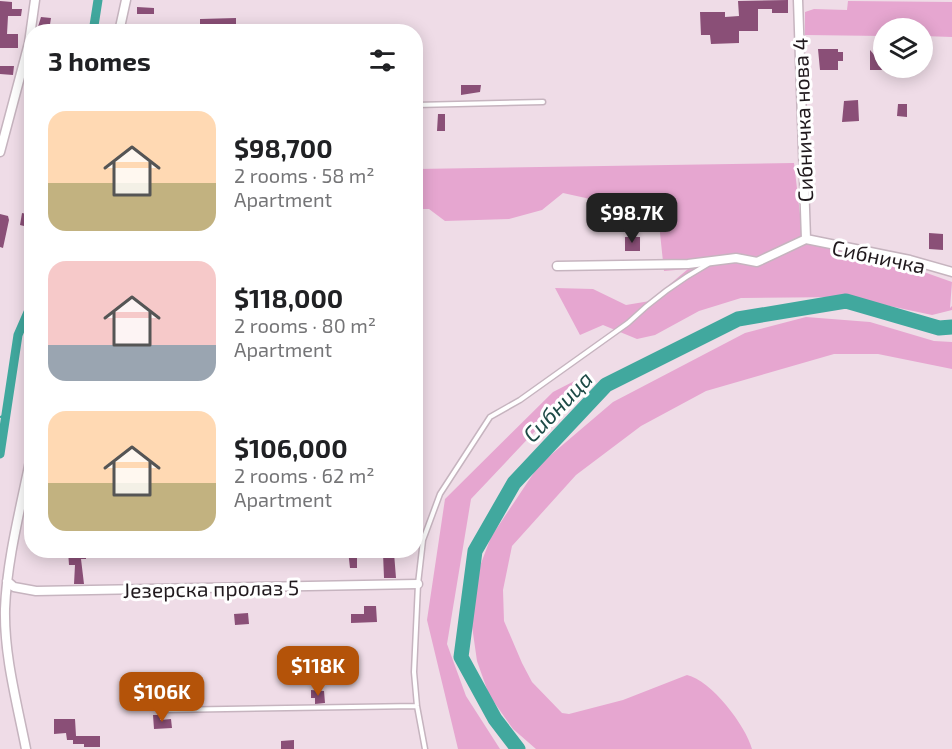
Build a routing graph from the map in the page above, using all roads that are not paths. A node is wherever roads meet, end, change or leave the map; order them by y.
1 (35, 0) edge
2 (126, 0) edge
3 (798, 0) edge
4 (32, 24) edge
5 (121, 24) edge
6 (24, 62) edge
7 (543, 102) dead end
8 (423, 105) edge
9 (0, 152) edge
10 (806, 239) junction
11 (711, 262) junction
12 (557, 266) dead end
13 (952, 272) edge
14 (24, 493) edge
15 (423, 540) edge
16 (421, 558) edge
17 (7, 581) junction
18 (418, 584) junction
19 (417, 706) junction
20 (166, 710) dead end
21 (26, 749) edge
22 (425, 749) edge

1 - 4 street
2 - 5 street
3 - 10 street, Сибничка нова 4
6 - 9 street
7 - 8 lane
10 - 11 street
10 - 13 street, Сибничка
11 - 12 street
11 - 15 lane
14 - 17 street
16 - 18 lane
17 - 18 street, Језерска пролаз 5
17 - 21 street
18 - 19 lane
19 - 20 lane
19 - 22 lane

